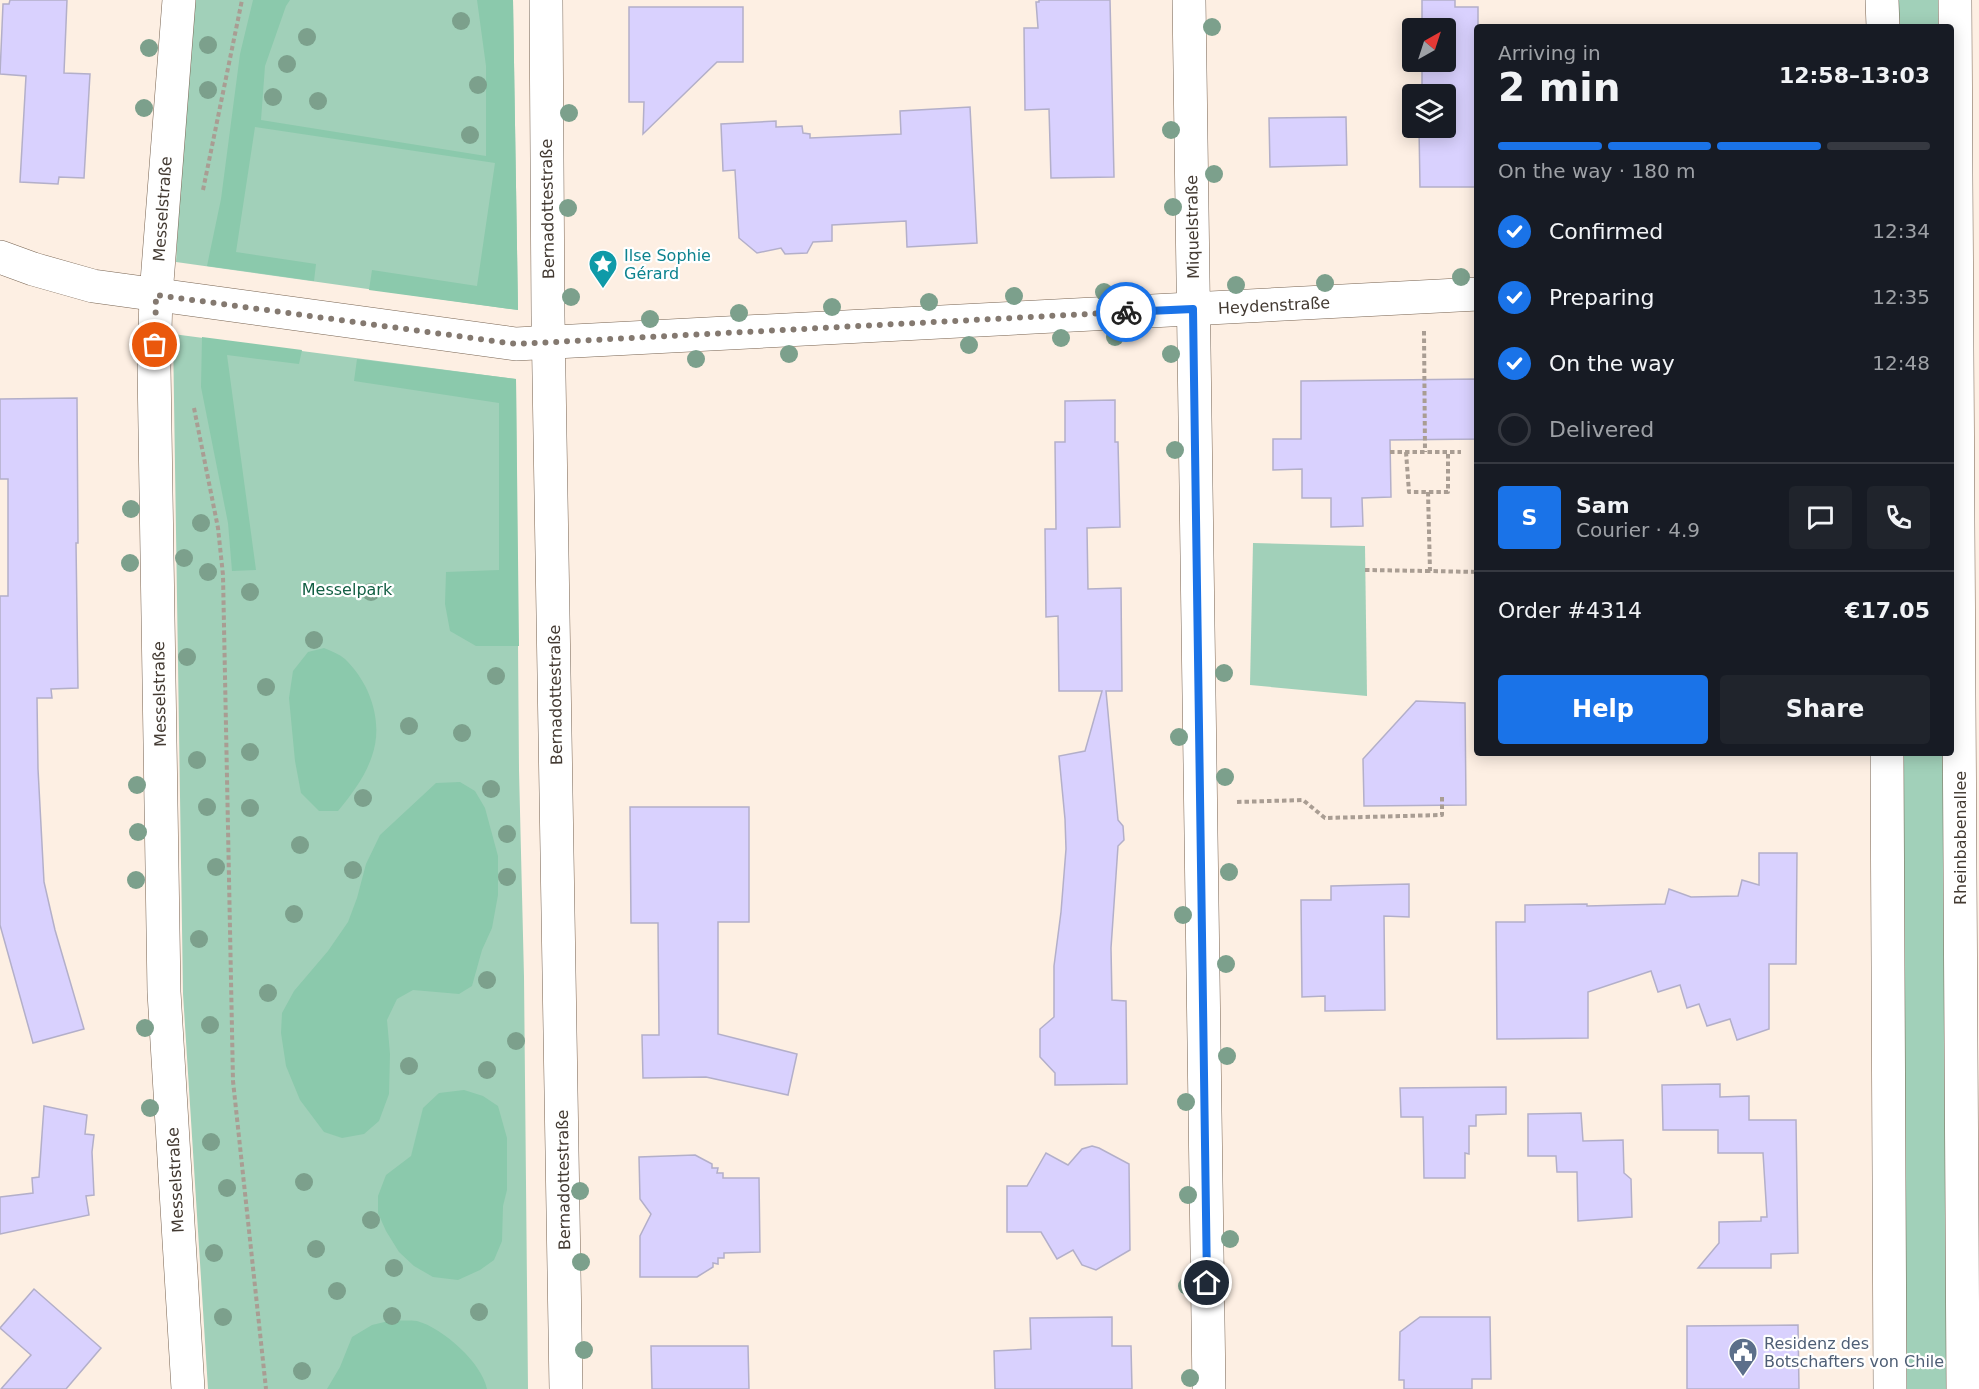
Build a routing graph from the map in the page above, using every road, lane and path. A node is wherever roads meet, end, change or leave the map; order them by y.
1 (179, 0) edge
2 (242, 0) edge
3 (546, 0) edge
4 (1189, 0) edge
5 (1882, 0) edge
6 (1955, 0) edge
7 (1883, 24) edge
8 (202, 196) dead end
9 (0, 257) edge
10 (1962, 268) edge
11 (1474, 294) edge
12 (156, 295) junction
13 (1193, 309) junction
14 (1424, 325) dead end
15 (549, 342) junction
16 (192, 402) dead end
17 (1390, 452) dead end
18 (1406, 452) junction
19 (1425, 452) junction
20 (1448, 452) junction
21 (1461, 452) dead end
22 (1428, 492) junction
23 (1365, 570) dead end
24 (1430, 571) junction
25 (1474, 572) edge
26 (1887, 756) edge
27 (1442, 796) dead end
28 (1227, 802) dead end
29 (188, 1389) edge
30 (266, 1389) edge
31 (566, 1389) edge
32 (1209, 1389) edge
33 (1890, 1389) edge
34 (1963, 1389) edge

1 - 12 street, Messelstraße
2 - 8 path
3 - 15 street, Bernadottestraße
4 - 13 street, Miquelstraße
5 - 7 street
6 - 10 street, Rheinbabenallee
9 - 12 street, Heydenstraße
10 - 34 street, Rheinbabenallee
11 - 13 street, Heydenstraße
12 - 15 street, Heydenstraße
12 - 29 street, Messelstraße
13 - 15 street, Heydenstraße
13 - 32 street, Miquelstraße
14 - 19 path
15 - 31 street, Bernadottestraße
16 - 30 path
17 - 18 path
18 - 19 path
18 - 22 path
19 - 20 path
20 - 21 path
20 - 22 path
22 - 24 path
23 - 24 path
24 - 25 path
26 - 33 street
27 - 28 path

